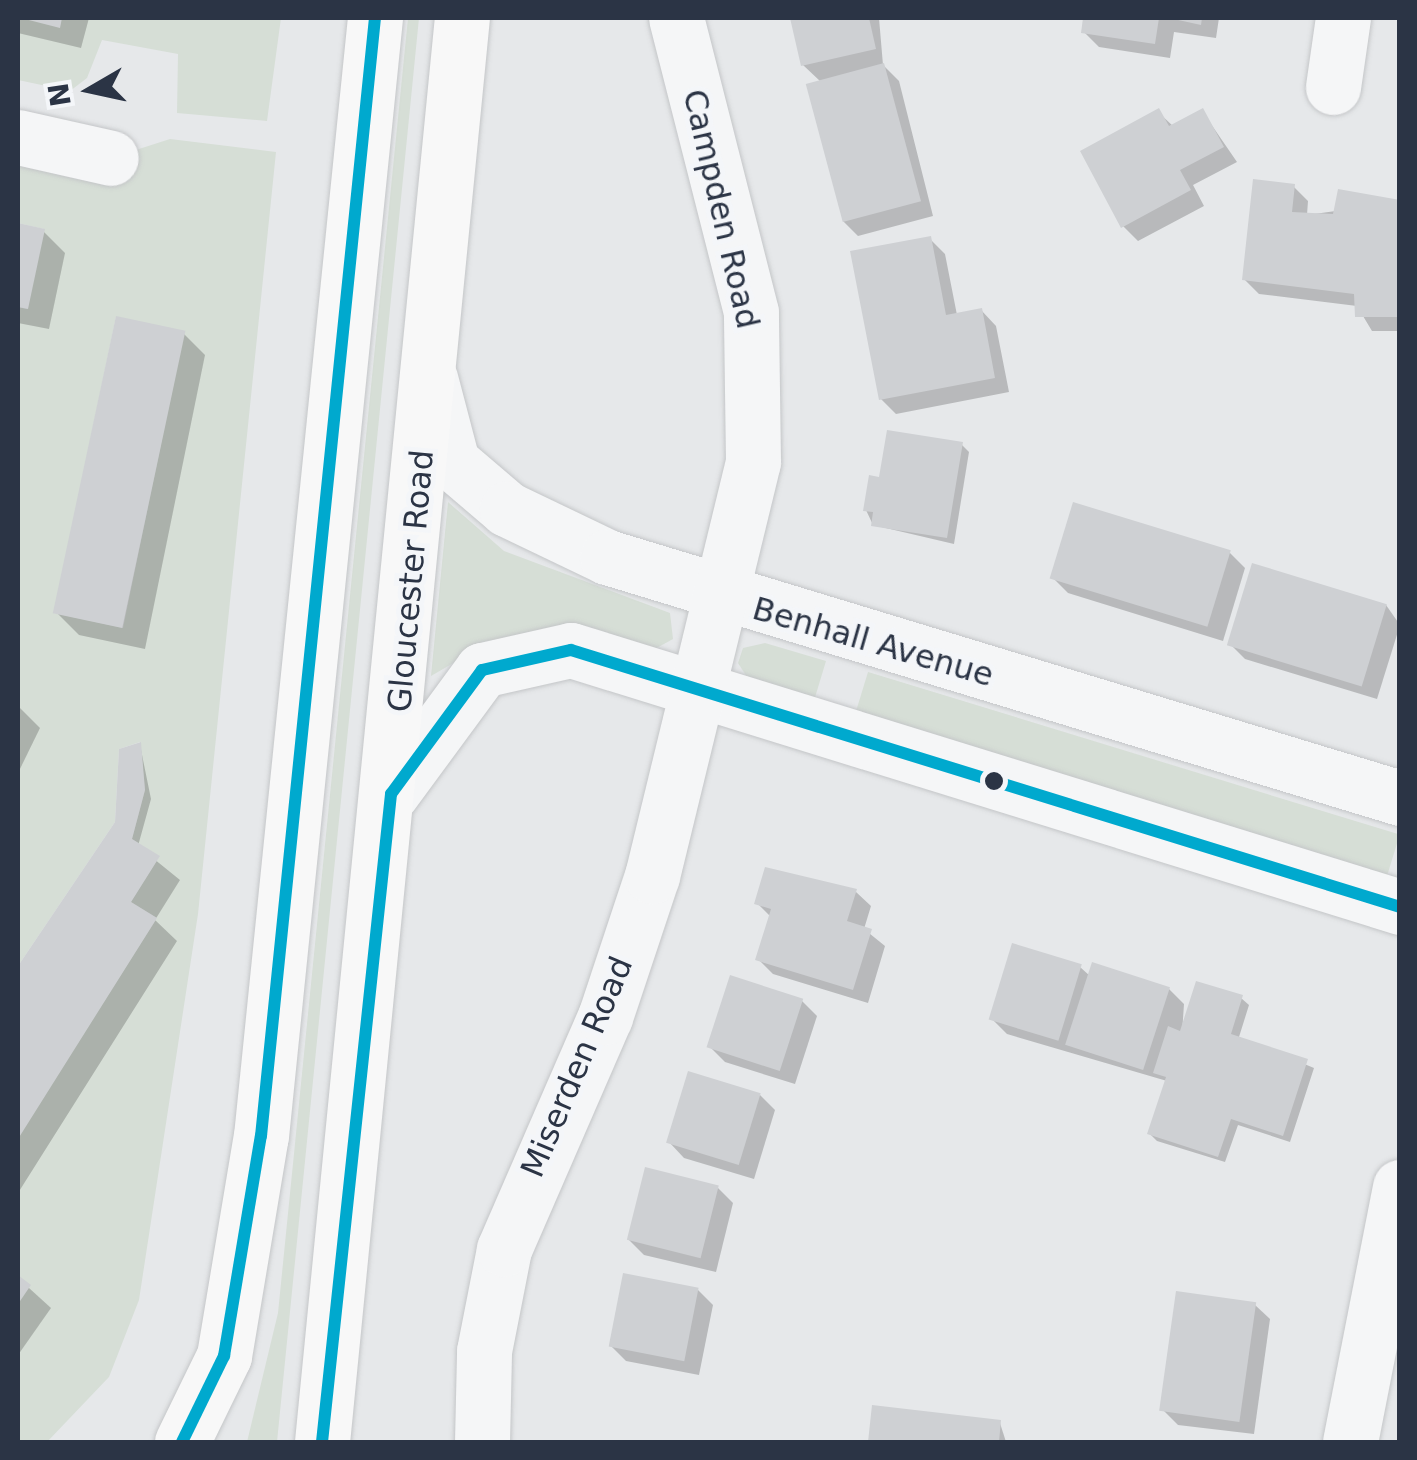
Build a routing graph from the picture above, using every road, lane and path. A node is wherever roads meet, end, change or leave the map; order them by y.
1 (375, 18) edge
2 (462, 18) edge
3 (676, 18) edge
4 (1343, 18) edge
5 (1333, 88) dead end
6 (18, 137) edge
7 (111, 158) dead end
8 (430, 378) junction
9 (720, 598) junction
10 (697, 695) junction
11 (391, 794) junction
12 (1400, 798) edge
13 (1400, 907) edge
14 (1400, 1187) edge
15 (182, 1442) edge
16 (322, 1442) edge
17 (482, 1442) edge
18 (1350, 1442) edge

1 - 15 highway
2 - 8 highway, Gloucester Road
3 - 9 street, Campden Road
4 - 5 street
6 - 7 street
8 - 9 street, Benhall Avenue
8 - 11 highway, Gloucester Road
9 - 10 street, Campden Road
9 - 12 street, Benhall Avenue
10 - 11 street
10 - 13 street
10 - 17 street, Miserden Road
11 - 16 highway, Gloucester Road
14 - 18 street

